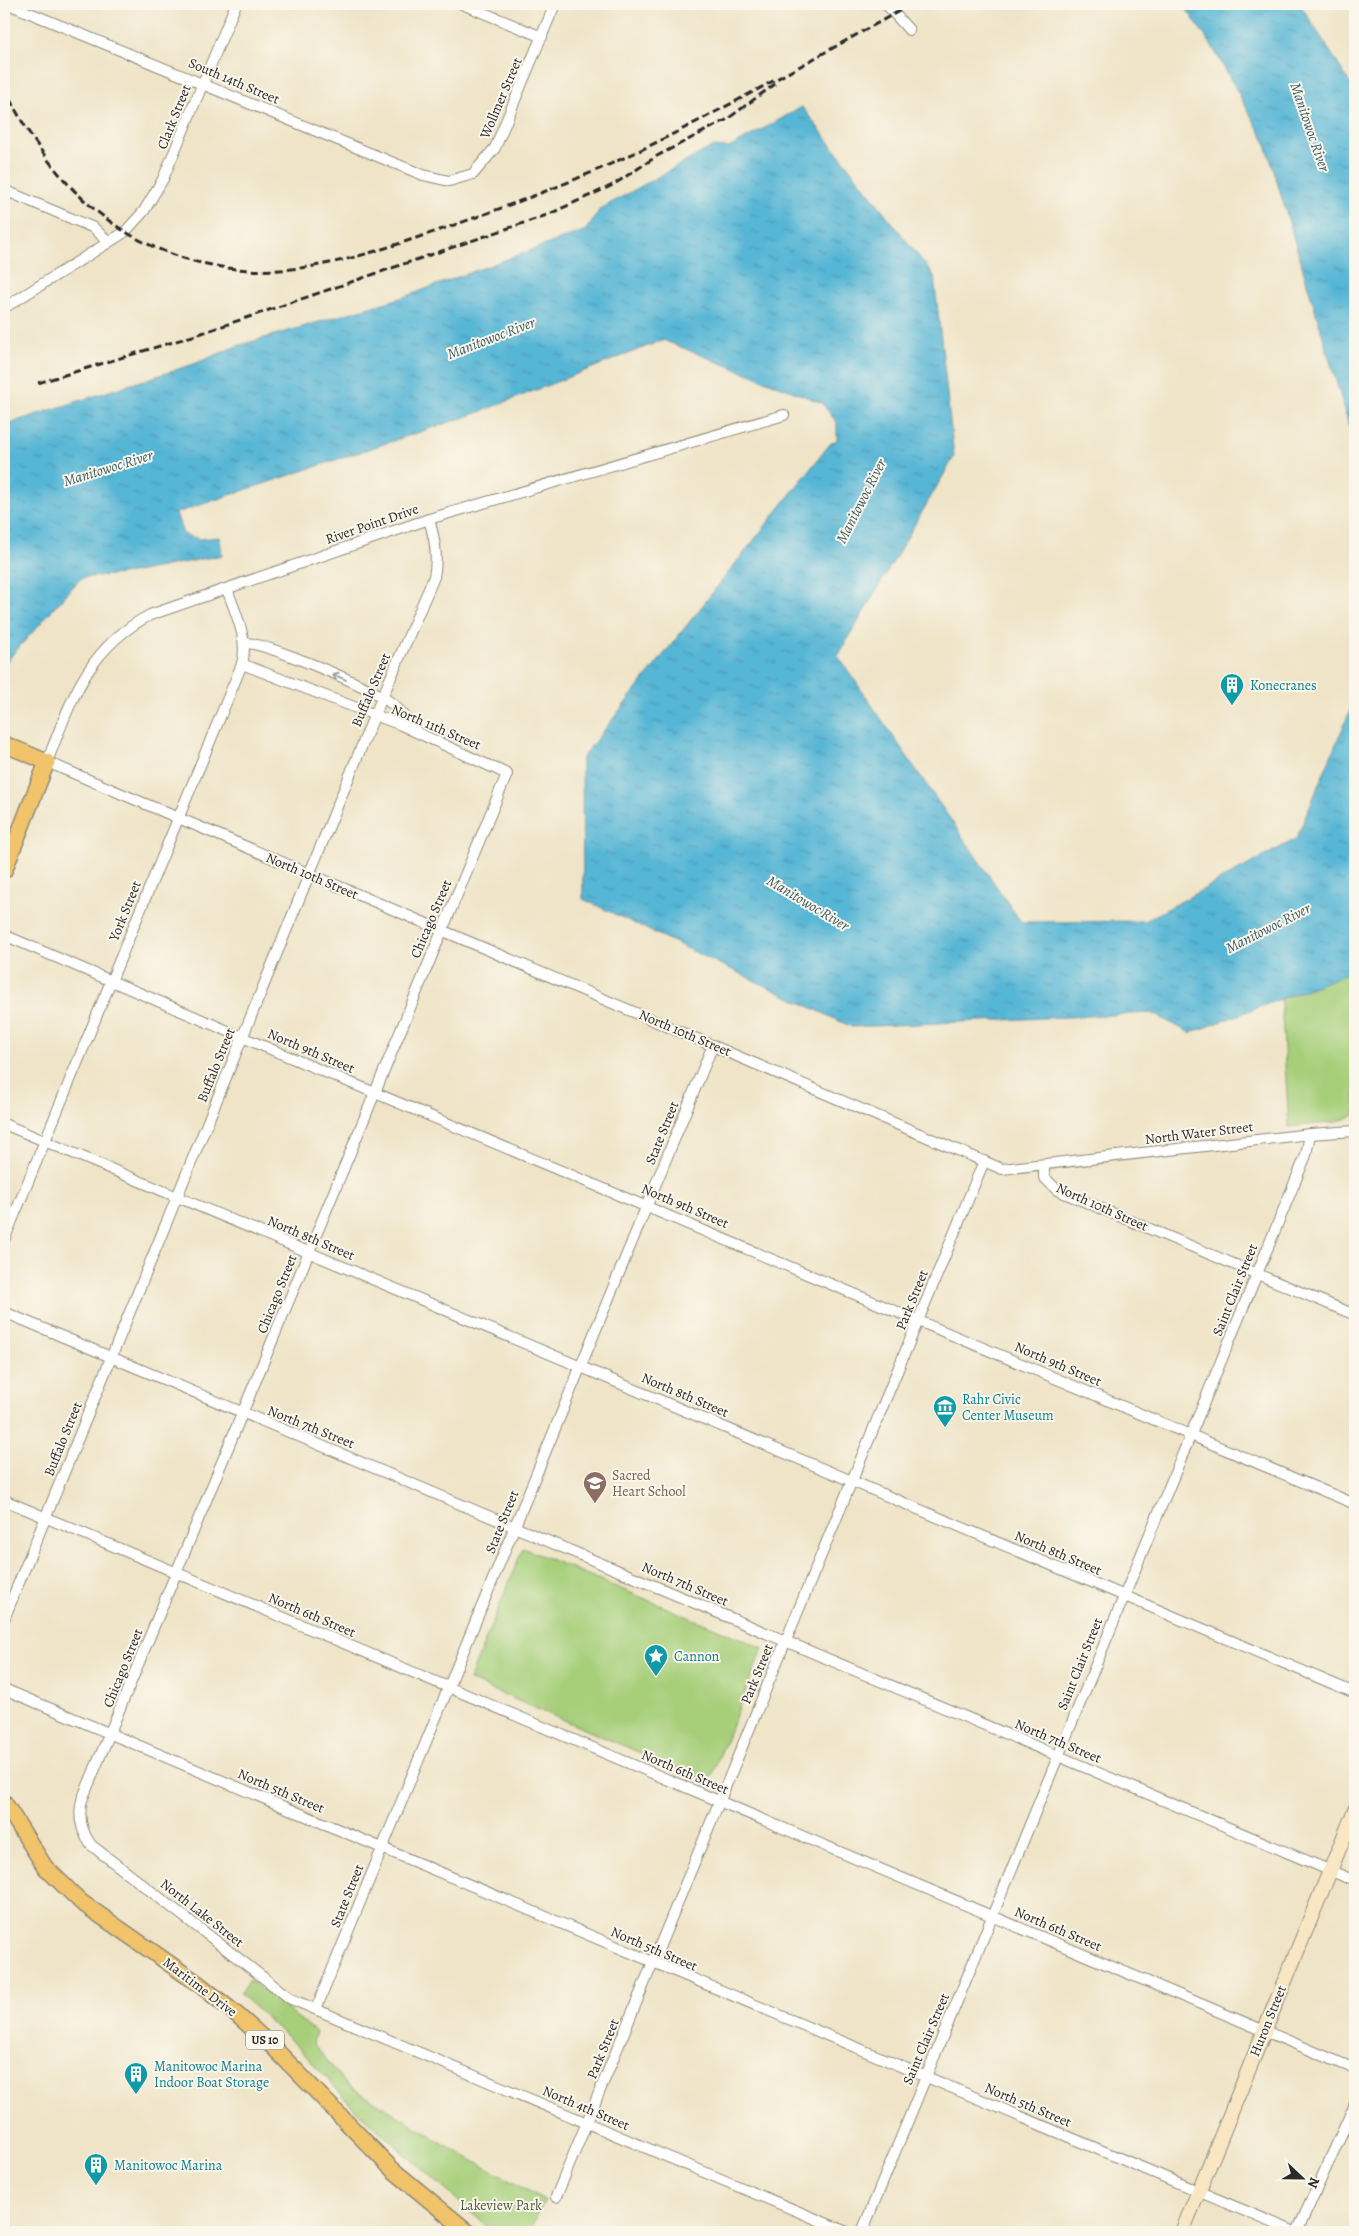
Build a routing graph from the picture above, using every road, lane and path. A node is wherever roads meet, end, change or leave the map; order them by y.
1 (8, 4) edge
2 (236, 4) edge
3 (462, 4) edge
4 (556, 4) edge
5 (886, 4) edge
6 (909, 30) dead end
7 (542, 37) junction
8 (203, 83) junction
9 (449, 181) joint
10 (4, 190) edge
11 (108, 242) junction
12 (4, 308) edge
13 (784, 415) dead end
14 (429, 519) junction
15 (227, 589) junction
16 (244, 643) junction
17 (242, 664) junction
18 (383, 698) junction
19 (375, 716) junction
20 (416, 732) junction
21 (4, 744) edge
22 (47, 762) junction
23 (507, 774) joint
24 (177, 819) junction
25 (4, 871) edge
26 (309, 875) junction
27 (441, 931) junction
28 (4, 935) edge
29 (110, 981) junction
30 (243, 1037) junction
31 (713, 1045) junction
32 (374, 1092) junction
33 (4, 1124) edge
34 (1354, 1130) edge
35 (1310, 1134) junction
36 (44, 1141) junction
37 (984, 1161) junction
38 (1044, 1165) junction
39 (177, 1196) junction
40 (648, 1206) junction
41 (4, 1240) edge
42 (308, 1252) junction
43 (1256, 1273) junction
44 (4, 1312) edge
45 (1355, 1314) edge
46 (918, 1320) junction
47 (111, 1357) junction
48 (581, 1366) junction
49 (243, 1414) junction
50 (1191, 1434) junction
51 (853, 1481) junction
52 (4, 1500) edge
53 (1355, 1504) edge
54 (45, 1518) junction
55 (515, 1526) junction
56 (177, 1574) junction
57 (1123, 1595) junction
58 (4, 1619) edge
59 (785, 1641) junction
60 (448, 1687) junction
61 (4, 1689) edge
62 (1355, 1693) edge
63 (110, 1734) junction
64 (1058, 1756) junction
65 (4, 1802) edge
66 (720, 1802) junction
67 (1355, 1810) edge
68 (81, 1826) joint
69 (381, 1848) junction
70 (1330, 1870) junction
71 (1355, 1881) edge
72 (992, 1916) junction
73 (654, 1963) junction
74 (316, 2009) junction
75 (1264, 2031) junction
76 (1355, 2069) edge
77 (925, 2077) junction
78 (1355, 2104) edge
79 (588, 2124) junction
80 (1198, 2192) junction
81 (556, 2198) dead end
82 (468, 2232) edge
83 (847, 2232) edge
84 (862, 2232) edge
85 (1182, 2232) edge
86 (1296, 2232) edge

1 - 8 street, South 14th Street
2 - 8 street, Clark Street
3 - 7 street
4 - 7 street, Wollmer Street
5 - 6 street
7 - 9 street, Wollmer Street
8 - 9 street, South 14th Street
8 - 11 street, Clark Street
10 - 11 street
11 - 12 street, Clark Street
13 - 14 street, River Point Drive
14 - 15 street, River Point Drive
14 - 18 street, Buffalo Street
15 - 16 street, York Street
15 - 22 street, River Point Drive
16 - 17 street, York Street
18 -> 16 street, North 11th Street
17 - 19 street, North 11th Street
17 - 24 street, York Street
18 - 19 street, Buffalo Street
18 - 20 street, North 11th Street
19 - 20 street, North 11th Street
19 - 26 street, Buffalo Street
20 - 23 street, North 11th Street
21 - 22 main road, North 10th Street
22 - 24 street, North 10th Street
22 - 25 main road
23 - 27 street, Chicago Street
24 - 26 street, North 10th Street
24 - 29 street, York Street
26 - 27 street, North 10th Street
26 - 30 street, Buffalo Street
27 - 31 street, North 10th Street
27 - 32 street, Chicago Street
28 - 29 street, North 9th Street
29 - 30 street, North 9th Street
29 - 36 street, York Street
30 - 32 street, North 9th Street
30 - 39 street, Buffalo Street
31 - 37 street, North 10th Street
31 - 40 street, State Street
32 - 40 street, North 9th Street
32 - 42 street, Chicago Street
33 - 36 street, North 8th Street
34 - 35 street, North Water Street
35 - 38 street, North Water Street
35 - 43 street, Saint Clair Street
36 - 39 street, North 8th Street
36 - 41 street, York Street
37 - 38 street, North 10th Street
37 - 46 street, Park Street
38 - 43 street, North 10th Street
39 - 42 street, North 8th Street
39 - 47 street, Buffalo Street
40 - 46 street, North 9th Street
40 - 48 street, State Street
42 - 48 street, North 8th Street
42 - 49 street, Chicago Street
43 - 45 street, North 10th Street
43 - 50 street, Saint Clair Street
44 - 47 street, North 7th Street
46 - 50 street, North 9th Street
46 - 51 street, Park Street
47 - 49 street, North 7th Street
47 - 54 street, Buffalo Street
48 - 51 street, North 8th Street
48 - 55 street, State Street
49 - 55 street, North 7th Street
49 - 56 street, Chicago Street
50 - 53 street, North 9th Street
50 - 57 street, Saint Clair Street
51 - 57 street, North 8th Street
51 - 59 street, Park Street
52 - 54 street, North 6th Street
54 - 56 street, North 6th Street
54 - 58 street, Buffalo Street
55 - 59 street, North 7th Street
55 - 60 street, State Street
56 - 60 street, North 6th Street
56 - 63 street, Chicago Street
57 - 62 street, North 8th Street
57 - 64 street, Saint Clair Street
59 - 64 street, North 7th Street
59 - 66 street, Park Street
60 - 66 street, North 6th Street
60 - 69 street, State Street
61 - 63 street, North 5th Street
63 - 68 street, Chicago Street
63 - 69 street, North 5th Street
64 - 70 street, North 7th Street
64 - 72 street, Saint Clair Street
65 - 82 main road, Maritime Drive / US 10
66 - 72 street, North 6th Street
66 - 73 street, Park Street
67 - 70 street, Huron Street
68 - 74 street, North Lake Street
69 - 73 street, North 5th Street
69 - 74 street, State Street
70 - 71 street, North 7th Street
70 - 75 street, Huron Street
72 - 75 street, North 6th Street
72 - 77 street, Saint Clair Street
73 - 77 street, North 5th Street
73 - 79 street, Park Street
74 - 79 street, North 4th Street
75 - 76 street, North 6th Street
75 - 80 street, Huron Street
77 - 80 street, North 5th Street
77 - 84 street, Saint Clair Street
78 - 86 street
79 - 81 street, Park Street
79 - 83 street, North 4th Street
80 - 85 street, Huron Street
80 - 86 street, North 5th Street

